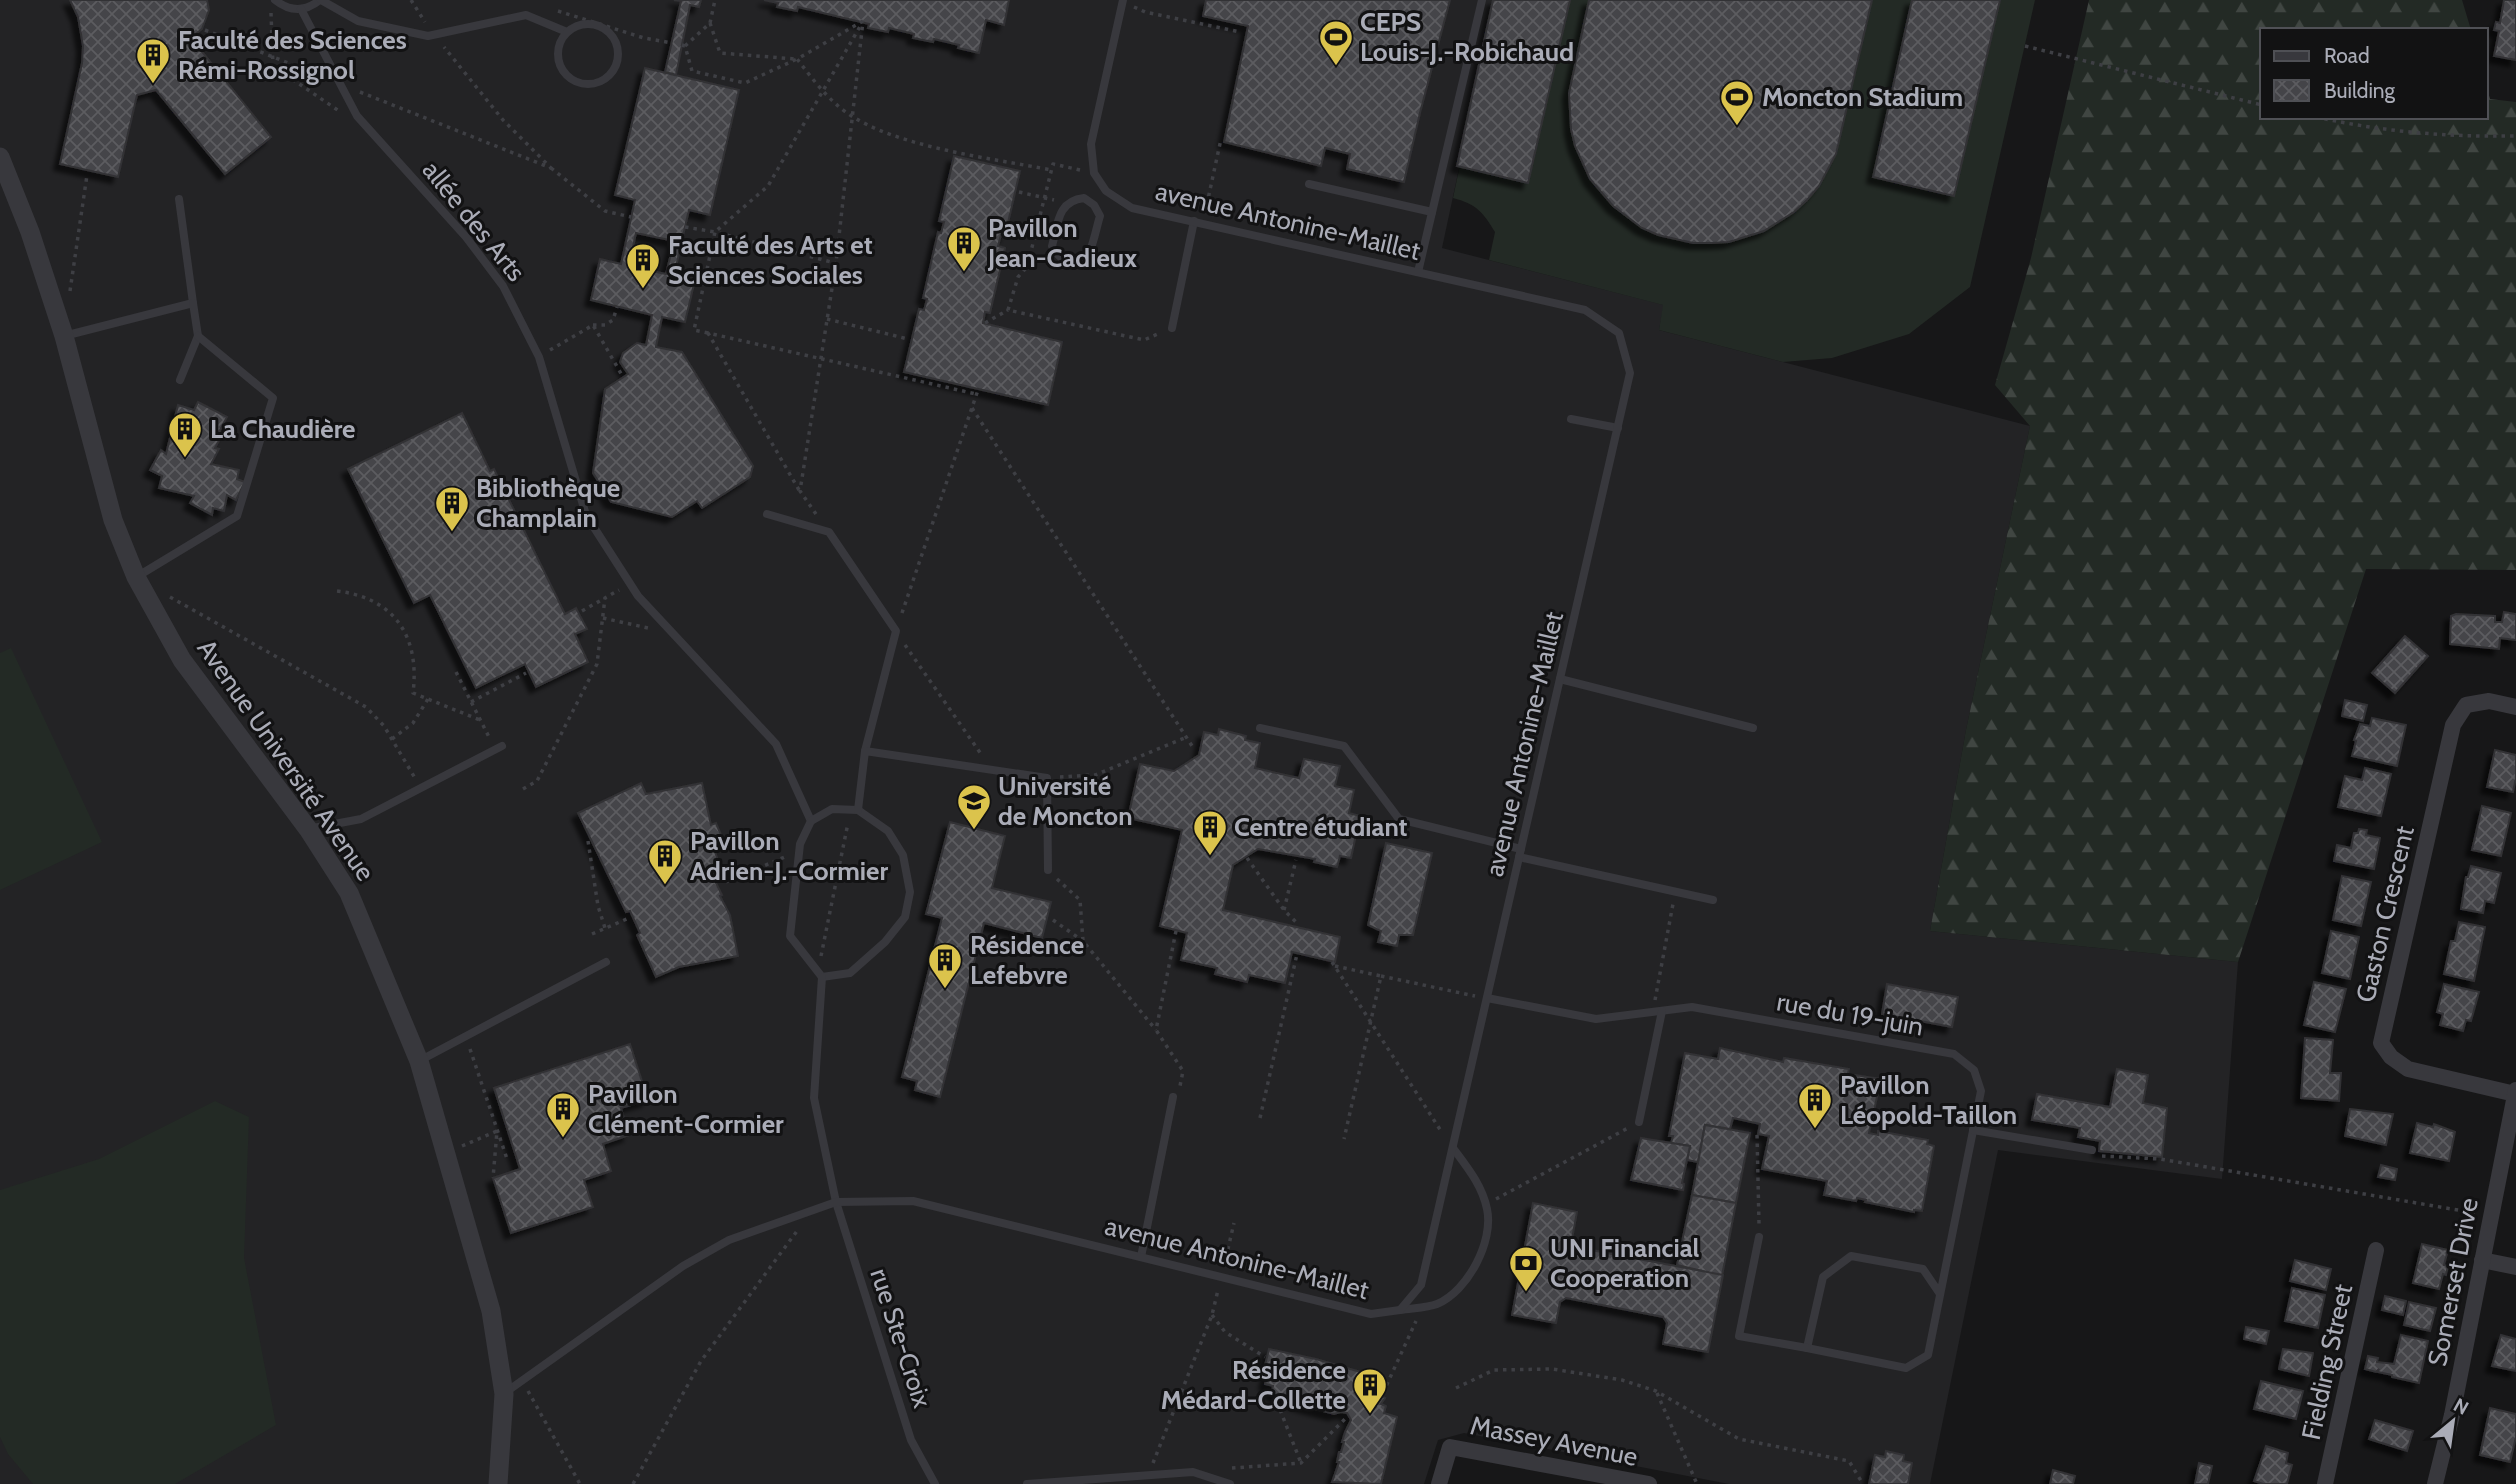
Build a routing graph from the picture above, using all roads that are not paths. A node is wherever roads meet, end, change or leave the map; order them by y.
1 (275, 0) edge
2 (320, 0) edge
3 (1482, 0) edge
4 (1123, 1) edge
5 (301, 9) junction
6 (567, 32) junction
7 (0, 158) edge
8 (1309, 184) dead end
9 (1106, 191) junction
10 (179, 199) dead end
11 (1094, 205) junction
12 (1432, 212) junction
13 (1198, 222) junction
14 (1418, 272) junction
15 (193, 303) junction
16 (1171, 328) dead end
17 (198, 336) junction
18 (64, 337) junction
19 (180, 380) dead end
20 (1571, 419) dead end
21 (1618, 428) junction
22 (767, 514) dead end
23 (136, 578) junction
24 (1560, 679) junction
25 (2516, 707) edge
26 (1260, 728) dead end
27 (1753, 728) dead end
28 (499, 748) road end
29 (865, 751) junction
30 (854, 810) junction
31 (811, 821) junction
32 (308, 829) junction
33 (1520, 853) junction
34 (1048, 870) road end
35 (1713, 900) dead end
36 (606, 962) dead end
37 (820, 974) junction
38 (1487, 998) junction
39 (1657, 1011) junction
40 (419, 1061) junction
41 (2516, 1092) edge
42 (1173, 1097) dead end
43 (1639, 1122) road end
44 (1973, 1130) junction
45 (1452, 1148) junction
46 (2092, 1150) road end
47 (836, 1202) junction
48 (1759, 1237) road end
49 (2376, 1250) dead end
50 (1141, 1257) junction
51 (2482, 1260) junction
52 (2516, 1267) edge
53 (1940, 1294) junction
54 (1400, 1310) junction
55 (1807, 1348) junction
56 (504, 1394) junction
57 (1052, 1482) edge
58 (498, 1484) edge
59 (934, 1484) edge
60 (1027, 1484) edge
61 (1230, 1484) edge
62 (1439, 1484) edge
63 (1649, 1484) edge
64 (2325, 1484) edge
65 (2435, 1484) edge

1 - 5 lane
2 - 5 lane
2 - 6 lane
3 - 12 lane
4 - 9 lane
5 - 31 lane, allée des Arts
6 - 6 lane
7 - 18 street, Avenue Université Avenue
8 - 12 lane
9 - 11 lane
9 - 13 lane, avenue Antonine-Maillet
10 - 15 lane
11 - 11 lane
12 - 14 lane
13 - 14 lane, avenue Antonine-Maillet
13 - 16 lane
14 - 21 lane, avenue Antonine-Maillet
15 - 17 lane
15 - 18 lane
17 - 19 lane
17 - 23 lane
18 - 23 street, Avenue Université Avenue
20 - 21 lane
21 - 24 lane, avenue Antonine-Maillet
22 - 29 lane
23 - 32 street, Avenue Université Avenue
24 - 27 lane
24 - 33 lane, avenue Antonine-Maillet
25 - 41 street, Gaston Crescent
26 - 33 lane
28 - 32 lane
29 - 30 lane
29 - 34 lane
30 - 31 lane
30 - 37 lane
31 - 37 lane
32 - 40 street, Avenue Université Avenue
33 - 35 lane
33 - 38 lane, avenue Antonine-Maillet
36 - 40 lane
37 - 47 lane, rue Ste-Croix
38 - 39 lane, rue du 19-juin
38 - 45 lane, avenue Antonine-Maillet
39 - 43 lane
39 - 44 lane, rue du 19-juin
40 - 56 street, Avenue Université Avenue
41 - 51 street, Somerset Drive
42 - 50 lane
44 - 46 lane
44 - 53 lane, rue du 19-juin
45 - 54 lane, avenue Antonine-Maillet
45 - 54 lane
47 - 50 lane, avenue Antonine-Maillet
47 - 56 lane, avenue Antonine-Maillet
47 - 59 lane, rue Ste-Croix
48 - 55 lane, rue du 19-juin
49 - 64 street, Fielding Street
50 - 54 lane, avenue Antonine-Maillet
51 - 52 street
51 - 65 street, Somerset Drive
53 - 55 lane, rue du 19-juin
53 - 55 lane
56 - 58 street, Avenue Université Avenue
57 - 60 lane
57 - 61 lane
62 - 63 street, Massey Avenue

